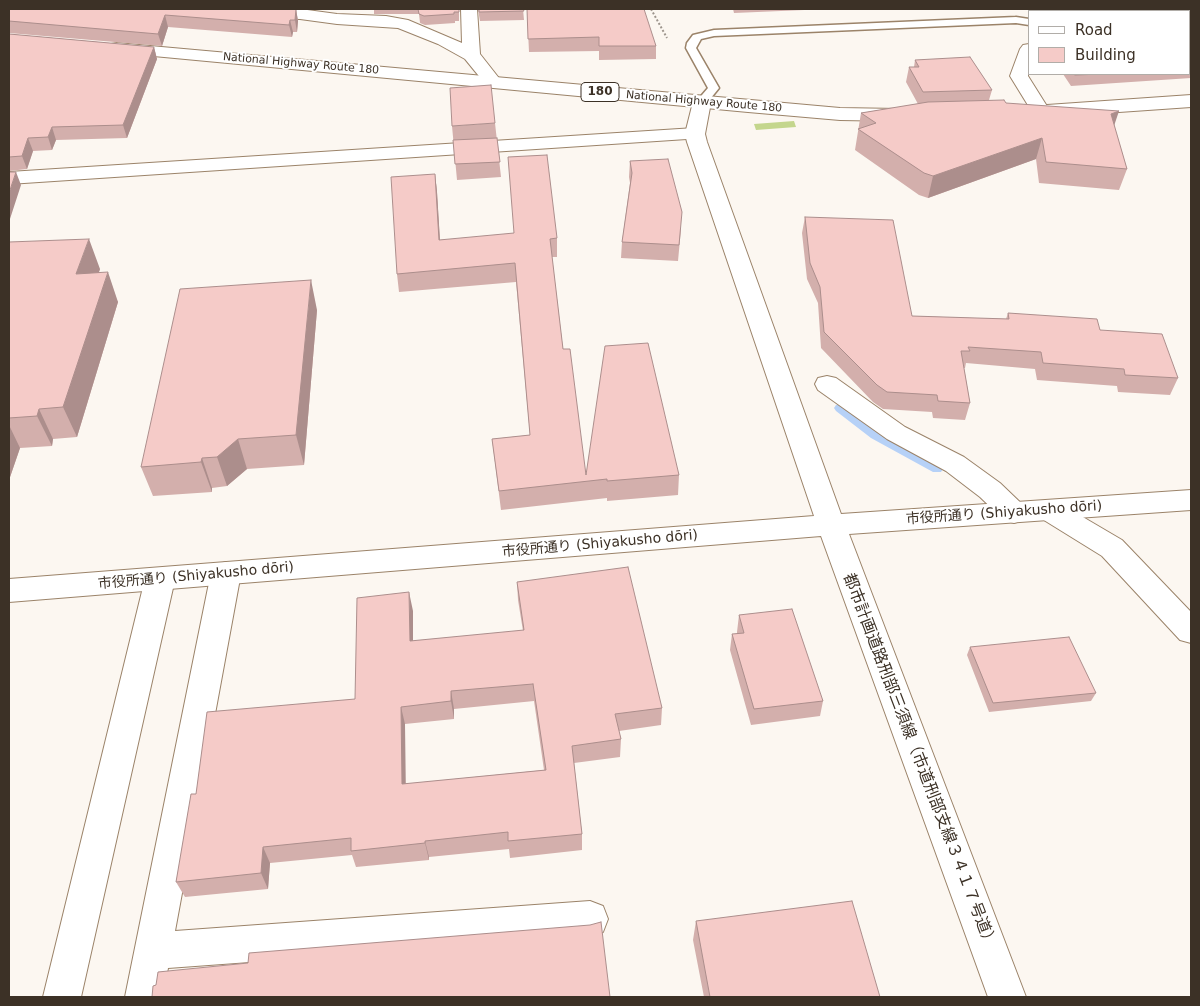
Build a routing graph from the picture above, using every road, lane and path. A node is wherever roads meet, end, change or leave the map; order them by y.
1 (469, 9) edge
2 (244, 14) edge
3 (364, 14) edge
4 (1028, 22) edge
5 (95, 46) edge
6 (1028, 51) edge
7 (471, 55) junction
8 (493, 82) junction
9 (1191, 101) edge
10 (702, 102) junction
11 (1041, 111) junction
12 (1021, 112) edge
13 (914, 115) edge
14 (694, 134) junction
15 (9, 178) edge
16 (827, 384) dead end
17 (1191, 500) edge
18 (1049, 510) junction
19 (1014, 513) junction
20 (831, 526) junction
21 (226, 573) junction
22 (160, 579) junction
23 (9, 591) edge
24 (1191, 630) edge
25 (590, 920) dead end
26 (153, 951) junction
27 (62, 997) edge
28 (144, 997) edge
29 (1007, 997) edge

1 - 7 main road
2 - 3 main road
3 - 7 main road
4 - 10 lane
5 - 8 main road, National Highway Route 180 / 180
6 - 11 main road
7 - 8 main road
8 - 10 main road, National Highway Route 180 / 180
9 - 11 main road
10 - 13 main road, National Highway Route 180 / 180
10 - 14 main road
11 - 12 main road
14 - 15 main road
14 - 20 main road, 都市計画道路刑部三須線（市道刑部支線３４１７号道）
16 - 19 main road
17 - 18 main road, 市役所通り (Shiyakusho dōri)
18 - 19 main road, 市役所通り (Shiyakusho dōri)
18 - 24 main road
19 - 20 main road, 市役所通り (Shiyakusho dōri)
20 - 21 main road, 市役所通り (Shiyakusho dōri)
20 - 29 main road, 都市計画道路刑部三須線（市道刑部支線３４１７号道）
21 - 22 main road, 市役所通り (Shiyakusho dōri)
21 - 26 main road
22 - 23 main road, 市役所通り (Shiyakusho dōri)
22 - 27 main road
25 - 26 main road
26 - 28 main road

